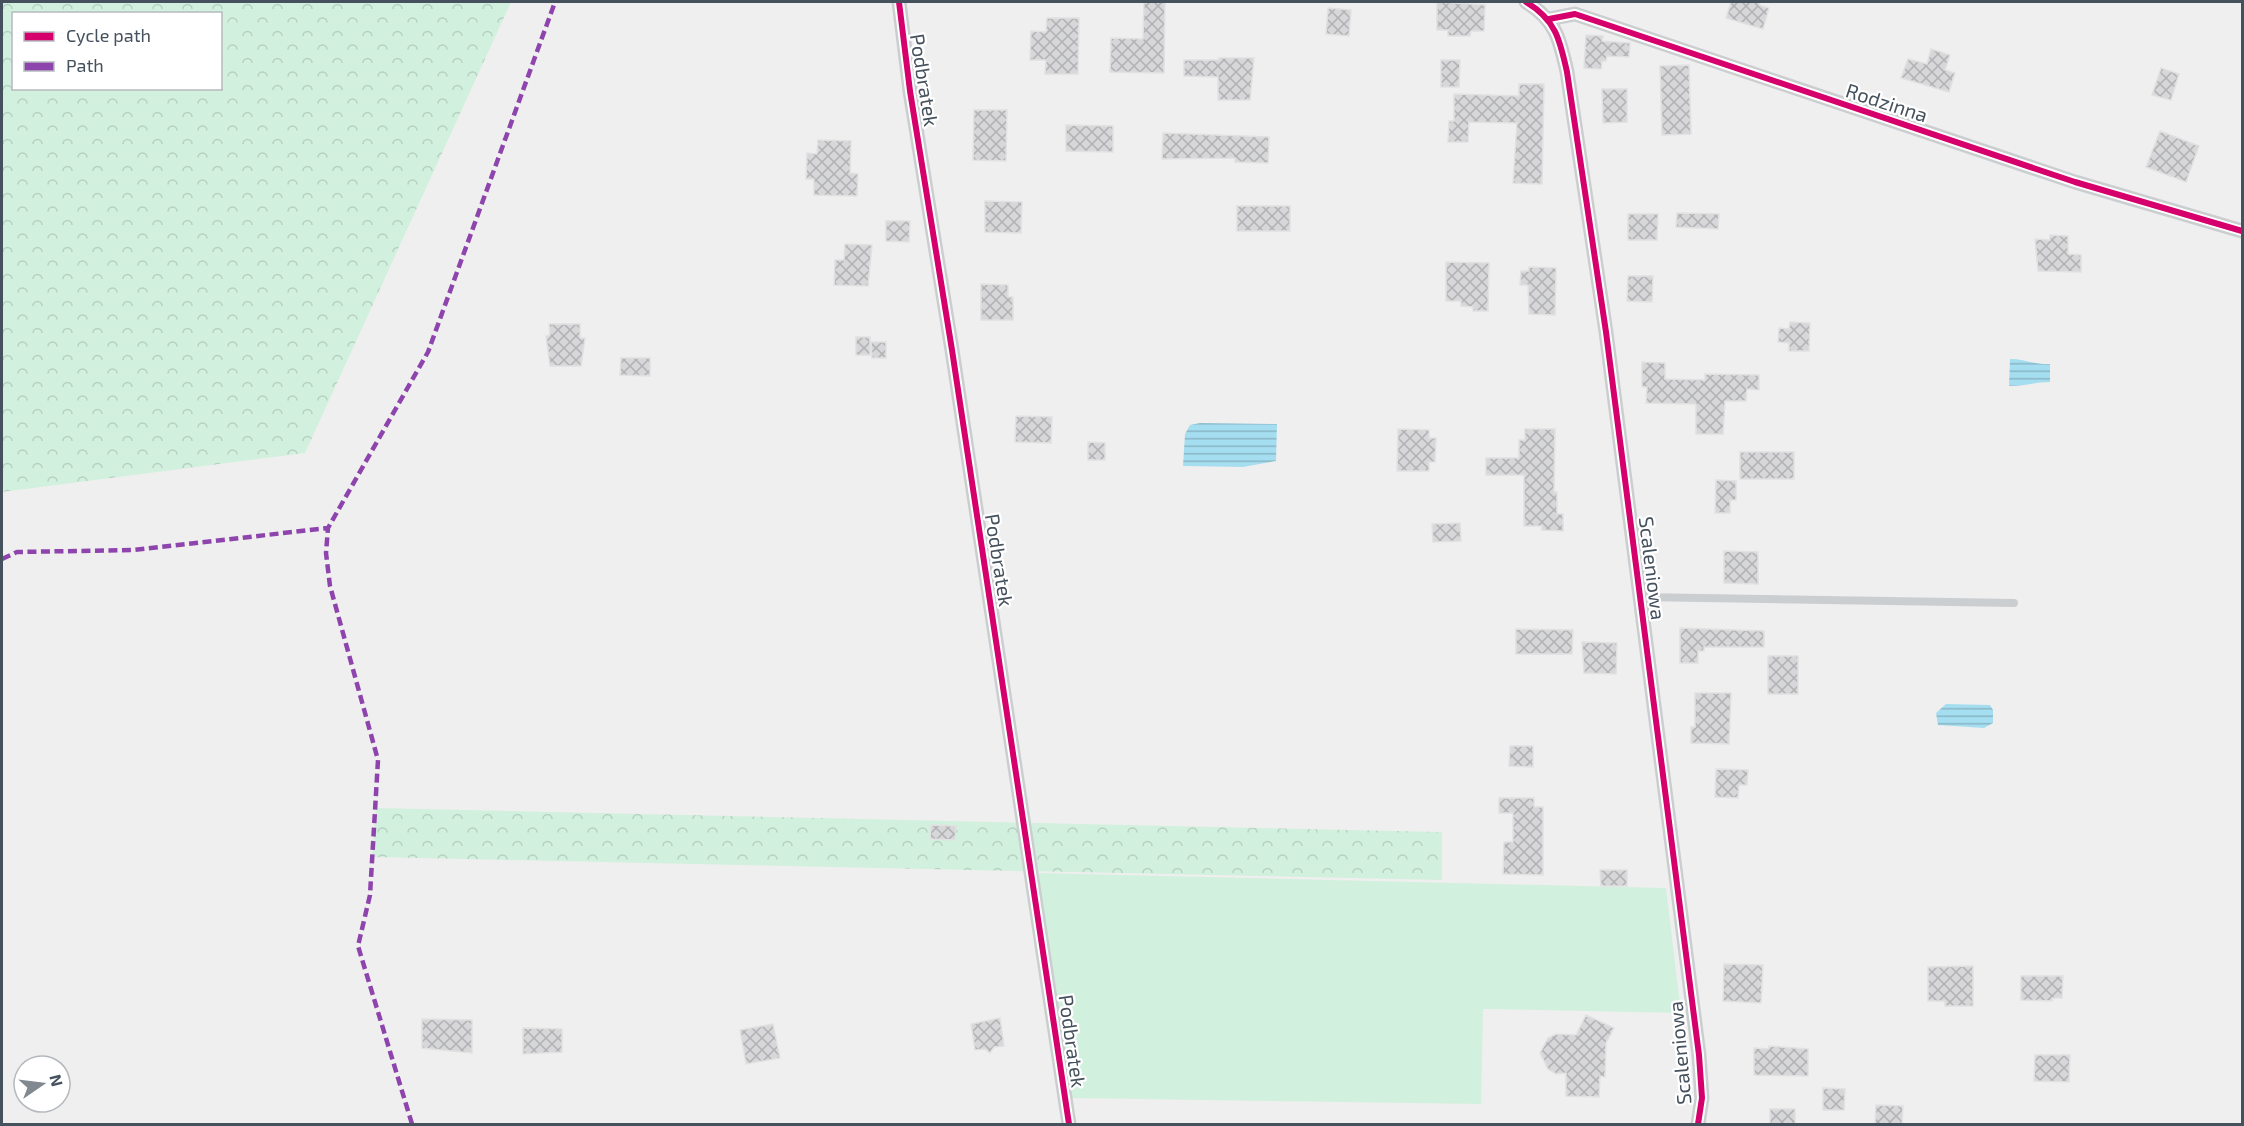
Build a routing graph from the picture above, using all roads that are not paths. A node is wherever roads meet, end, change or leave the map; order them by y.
1 (899, 2) edge
2 (1526, 2) edge
3 (1550, 19) junction
4 (2242, 231) edge
5 (1641, 597) junction
6 (2014, 603) dead end
7 (1069, 1125) edge
8 (1698, 1125) edge

1 - 7 street, Podbratek
2 - 3 street
3 - 4 street, Rodzinna
3 - 5 street, Scaleniowa
5 - 6 lane
5 - 8 street, Scaleniowa

